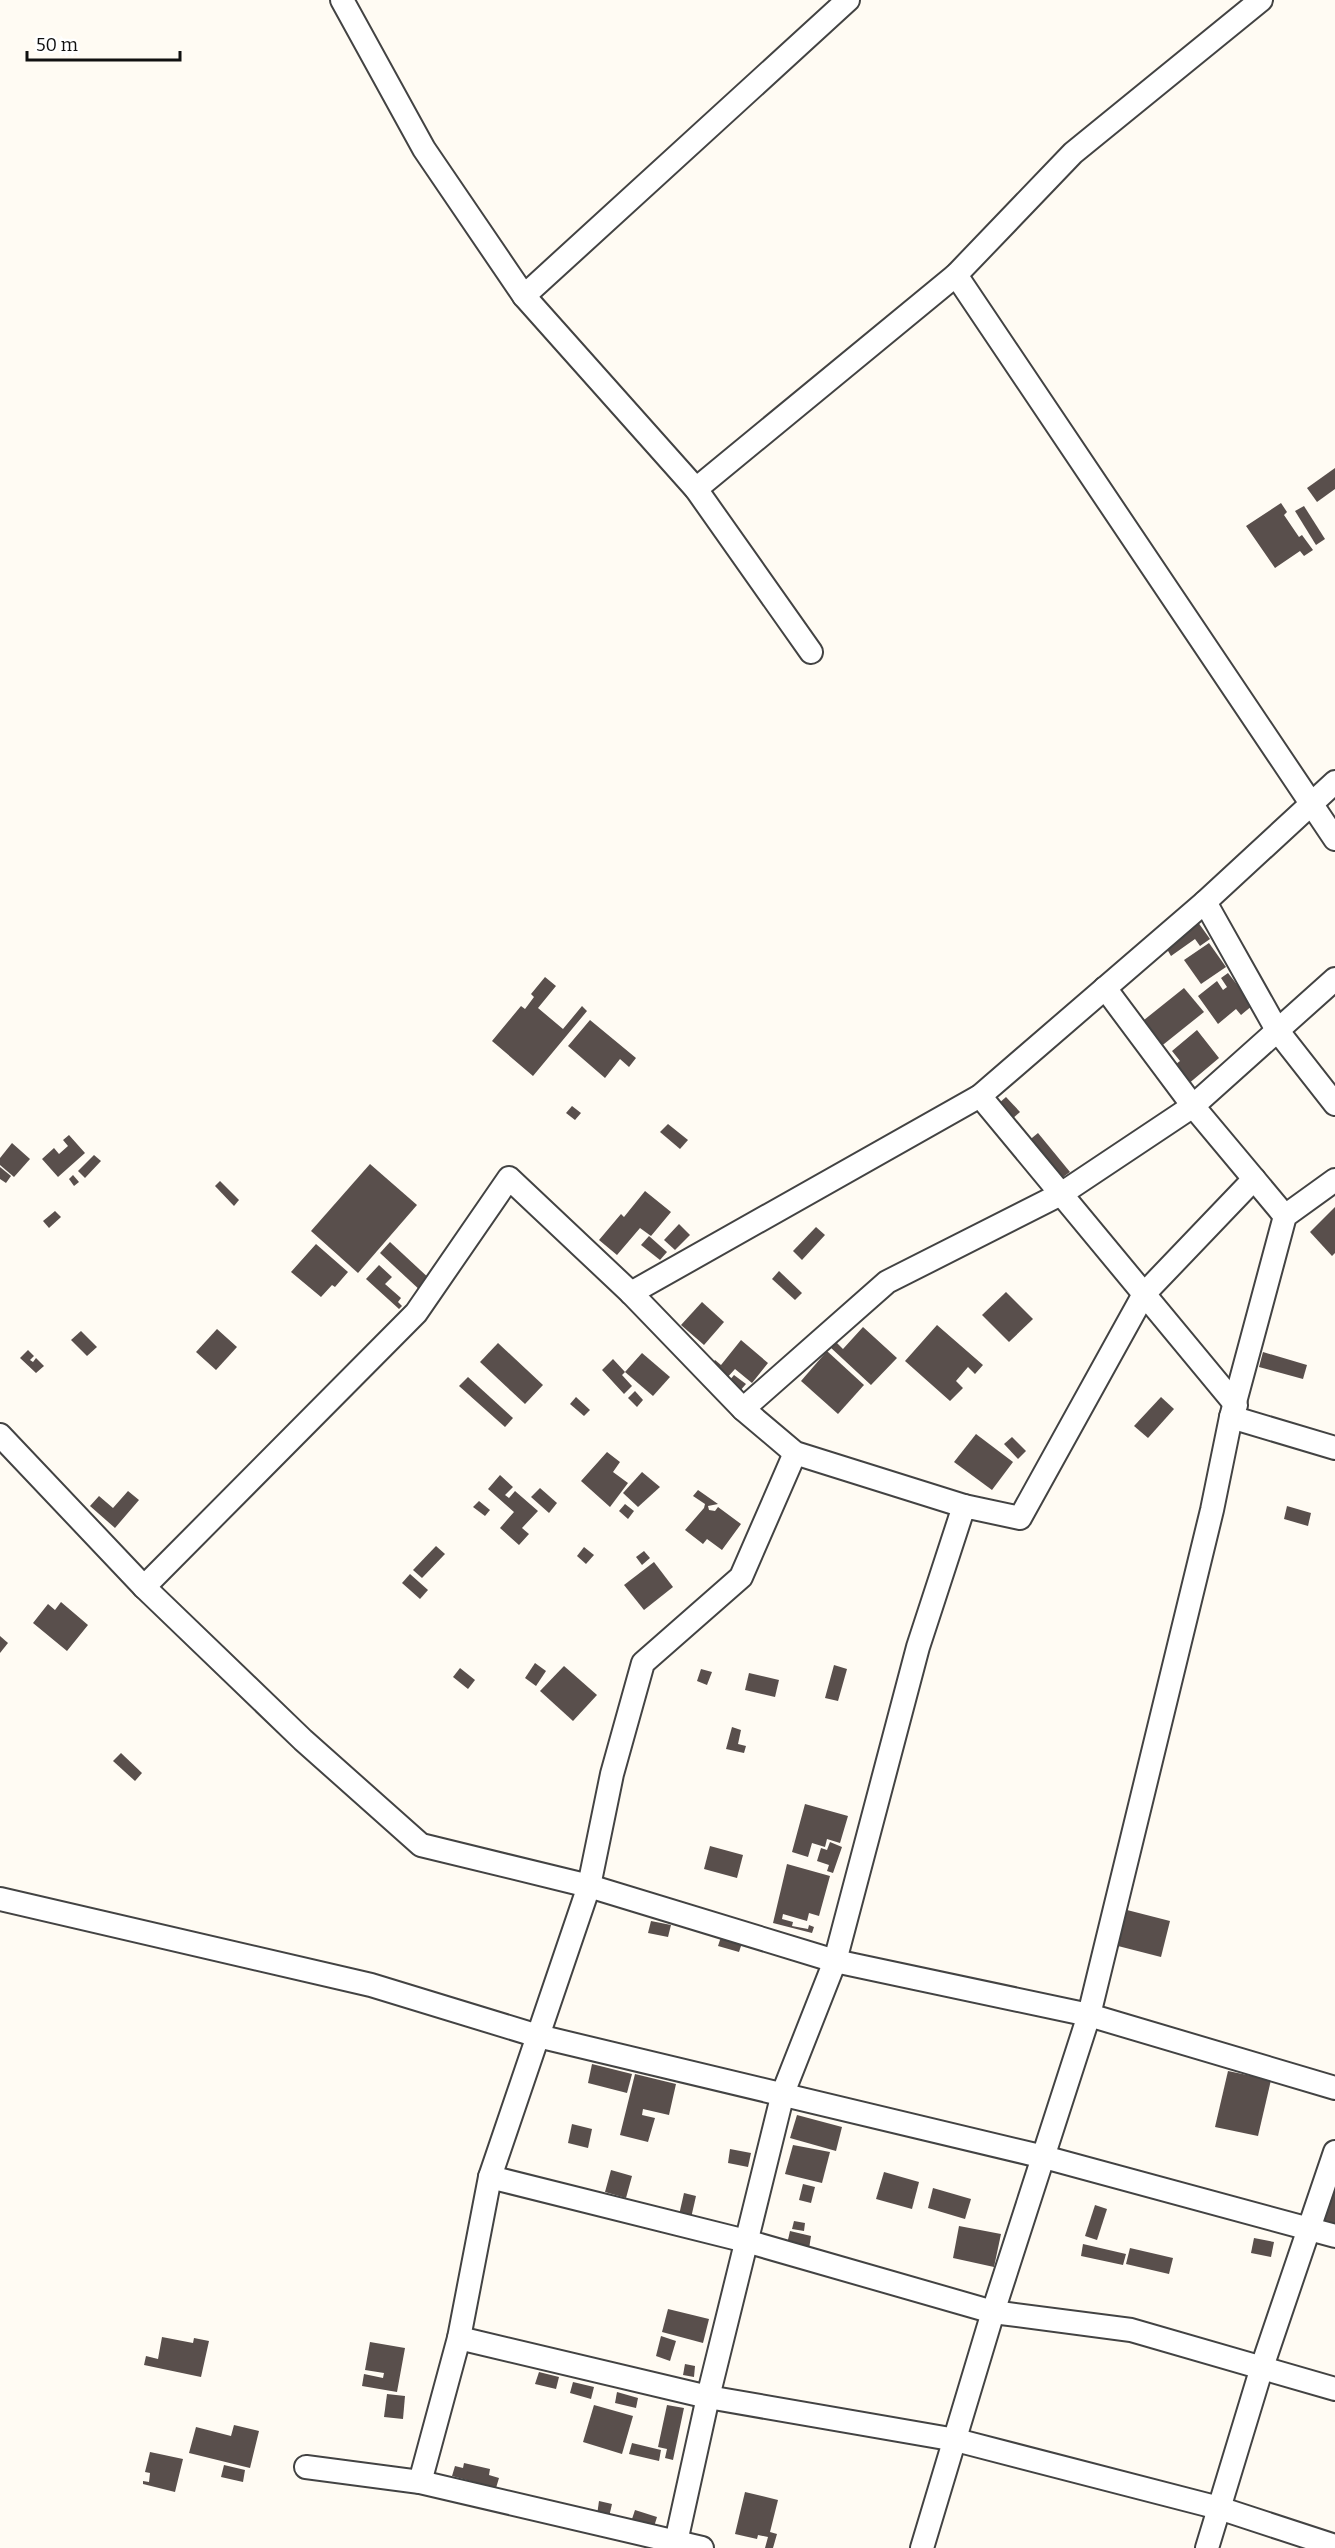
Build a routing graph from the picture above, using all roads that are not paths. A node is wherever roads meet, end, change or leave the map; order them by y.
1 (342, 0) edge
2 (848, 0) edge
3 (1262, 0) edge
4 (957, 275) junction
5 (524, 296) junction
6 (696, 489) junction
7 (811, 651) dead end
8 (1335, 782) edge
9 (1311, 806) junction
10 (1335, 839) edge
11 (1205, 902) junction
12 (1335, 979) edge
13 (1105, 988) junction
14 (1277, 1030) junction
15 (980, 1096) junction
16 (1335, 1104) edge
17 (1192, 1106) junction
18 (1254, 1179) junction
19 (1335, 1180) edge
20 (1061, 1194) junction
21 (1285, 1216) junction
22 (632, 1293) junction
23 (1144, 1294) junction
24 (743, 1409) junction
25 (1234, 1411) junction
26 (0, 1435) edge
27 (1335, 1448) edge
28 (795, 1453) junction
29 (964, 1506) junction
30 (144, 1587) junction
31 (589, 1886) junction
32 (0, 1899) edge
33 (835, 1961) junction
34 (1089, 2014) junction
35 (538, 2036) junction
36 (1335, 2088) edge
37 (783, 2093) junction
38 (1335, 2152) edge
39 (1044, 2157) junction
40 (490, 2177) junction
41 (1307, 2229) junction
42 (1335, 2236) edge
43 (746, 2241) junction
44 (993, 2312) junction
45 (459, 2338) junction
46 (1262, 2367) junction
47 (1335, 2389) edge
48 (708, 2397) junction
49 (956, 2440) junction
50 (306, 2467) dead end
51 (420, 2482) junction
52 (1219, 2508) junction
53 (676, 2542) junction
54 (1335, 2546) edge
55 (702, 2548) edge
56 (922, 2548) edge
57 (1207, 2548) edge

1 - 5 street
2 - 5 street
3 - 4 street
4 - 6 street
4 - 9 street
5 - 6 street
6 - 7 street
8 - 9 street
9 - 10 street
9 - 11 street
11 - 13 street
11 - 14 street
12 - 14 street
13 - 15 street
13 - 17 street
14 - 16 street
14 - 17 street
15 - 20 street
15 - 22 street
17 - 18 street
17 - 20 street
18 - 21 street
18 - 23 street
19 - 21 street
20 - 23 street
20 - 24 street
21 - 25 street
22 - 24 street
22 - 30 street
23 - 25 street
23 - 29 street
24 - 28 street
25 - 27 street
25 - 34 street
26 - 30 street
28 - 29 street
28 - 31 street
29 - 33 street
30 - 31 street
31 - 33 street
31 - 35 street
32 - 35 street
33 - 34 street
33 - 37 street
34 - 36 street
34 - 39 street
35 - 37 street
35 - 40 street
37 - 39 street
37 - 43 street
38 - 41 street
39 - 41 street
39 - 44 street
40 - 43 street
40 - 45 street
41 - 42 street
41 - 46 street
43 - 44 street
43 - 48 street
44 - 46 street
44 - 49 street
45 - 48 street
45 - 51 street
46 - 47 street
46 - 52 street
48 - 49 street
48 - 53 street
49 - 52 street
49 - 56 street
50 - 51 street
51 - 53 street
52 - 54 street
52 - 57 street
53 - 55 street

